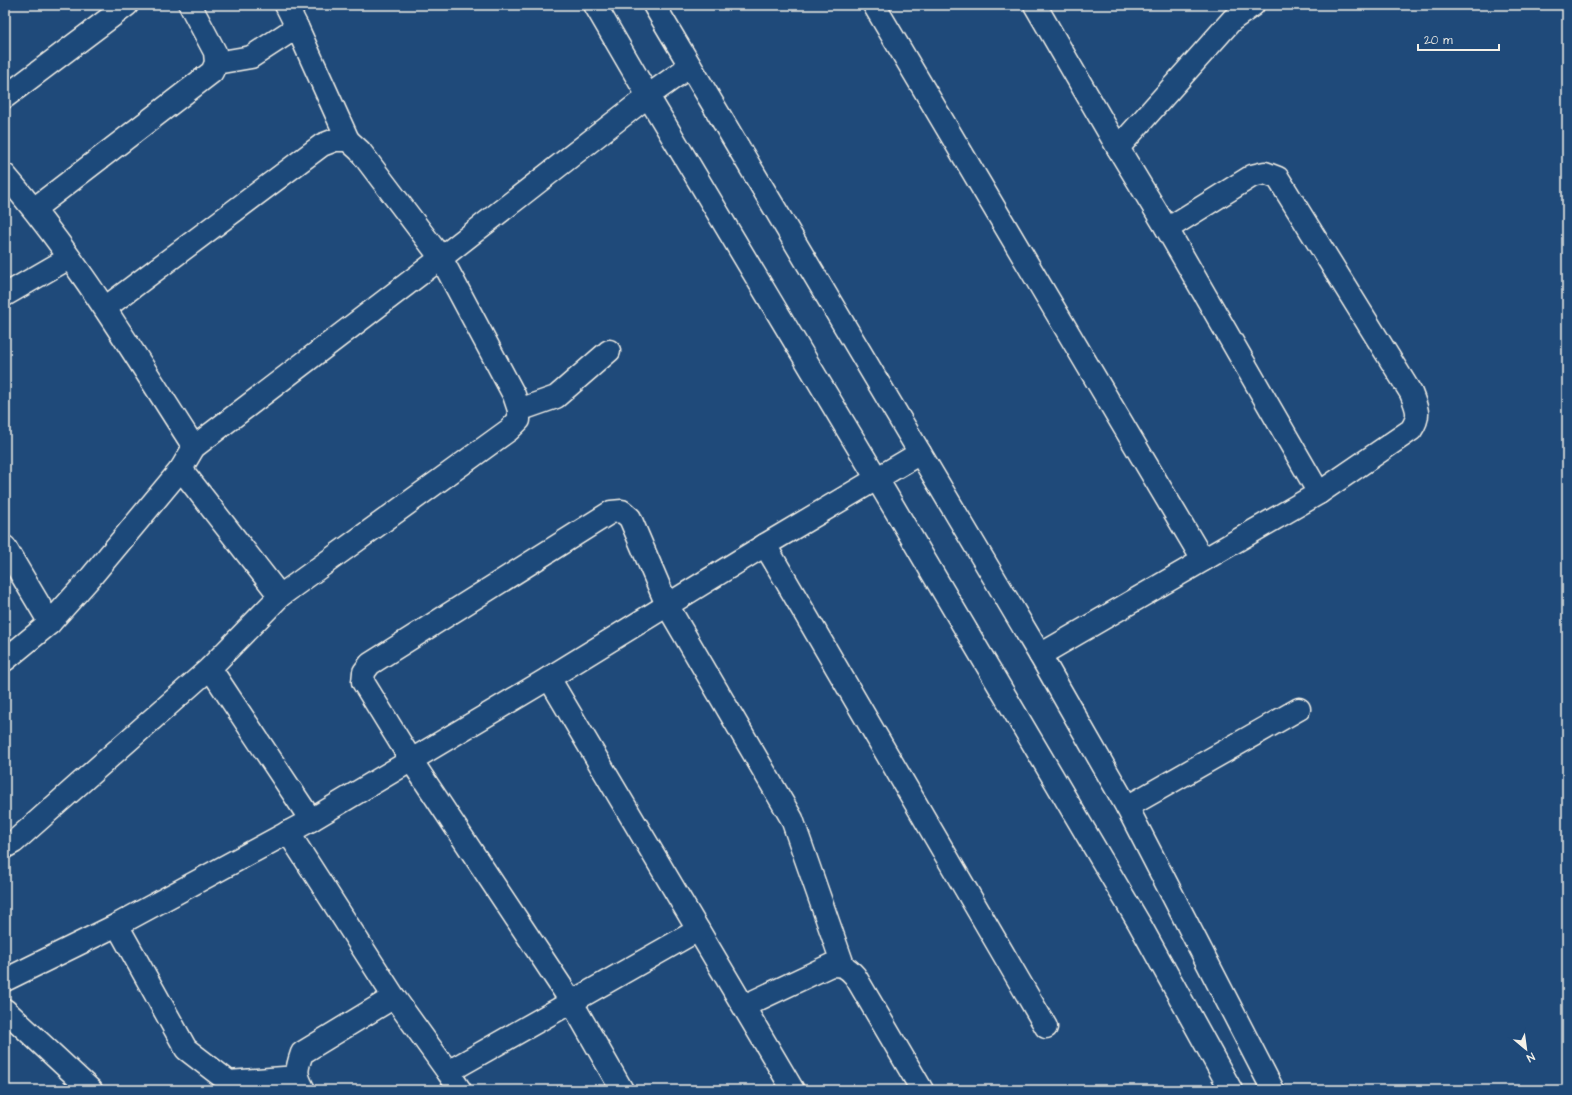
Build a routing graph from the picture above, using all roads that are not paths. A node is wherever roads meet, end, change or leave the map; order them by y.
1 (127, 5) edge
2 (190, 5) edge
3 (286, 5) edge
4 (595, 5) edge
5 (654, 5) edge
6 (874, 5) edge
7 (1035, 5) edge
8 (1254, 5) edge
9 (1228, 13) edge
10 (297, 27) junction
11 (216, 63) junction
12 (690, 66) junction
13 (648, 96) junction
14 (5, 98) edge
15 (348, 140) junction
16 (1118, 148) junction
17 (5, 175) edge
18 (34, 209) junction
19 (1167, 229) junction
20 (69, 258) junction
21 (441, 258) junction
22 (5, 295) edge
23 (105, 308) junction
24 (609, 351) dead end
25 (519, 410) junction
26 (194, 446) junction
27 (920, 453) junction
28 (181, 469) junction
29 (877, 479) junction
30 (1319, 493) junction
31 (765, 545) junction
32 (5, 548) edge
33 (1203, 560) junction
34 (280, 596) junction
35 (667, 605) junction
36 (50, 623) junction
37 (1040, 655) junction
38 (5, 660) edge
39 (210, 668) junction
40 (549, 678) junction
41 (1299, 709) dead end
42 (411, 760) junction
43 (1127, 807) junction
44 (311, 820) junction
45 (288, 832) junction
46 (5, 847) edge
47 (117, 925) junction
48 (698, 930) junction
49 (843, 965) junction
50 (5, 980) edge
51 (394, 997) junction
52 (571, 1001) junction
53 (744, 1006) junction
54 (5, 1010) edge
55 (1046, 1027) dead end
56 (448, 1072) junction
57 (301, 1084) edge
58 (91, 1090) edge
59 (460, 1090) edge
60 (622, 1090) edge
61 (792, 1090) edge
62 (922, 1090) edge
63 (1231, 1090) edge
64 (1273, 1090) edge

1 - 14 street
2 - 11 street
3 - 10 street
4 - 13 street
5 - 12 street
6 - 33 street
7 - 16 street
8 - 9 street
9 - 16 street
10 - 11 street
10 - 15 street
11 - 18 street
12 - 13 street
12 - 27 street
13 - 21 street
13 - 29 street
15 - 21 street
15 - 23 street
16 - 19 street
17 - 18 street
18 - 20 street
19 - 30 street
19 - 30 street
20 - 22 street
20 - 23 street
21 - 25 street
21 - 26 street
23 - 26 street
24 - 25 street
25 - 34 street
26 - 28 street
27 - 29 street
27 - 37 street
28 - 34 street
28 - 36 street
29 - 31 street
29 - 63 street
30 - 33 street
31 - 35 street
31 - 55 street
32 - 36 street
33 - 37 street
34 - 39 street
35 - 40 street
35 - 42 street
35 - 49 street
36 - 38 street
37 - 43 street
39 - 44 street
39 - 46 street
40 - 42 street
40 - 48 street
41 - 43 street
42 - 44 street
42 - 52 street
43 - 64 street
44 - 45 street
45 - 47 street
45 - 51 street
47 - 50 street
47 - 57 street
48 - 52 street
48 - 53 street
49 - 53 street
49 - 62 street
51 - 56 street
51 - 57 street
52 - 56 street
52 - 60 street
53 - 61 street
54 - 58 street
56 - 59 street

